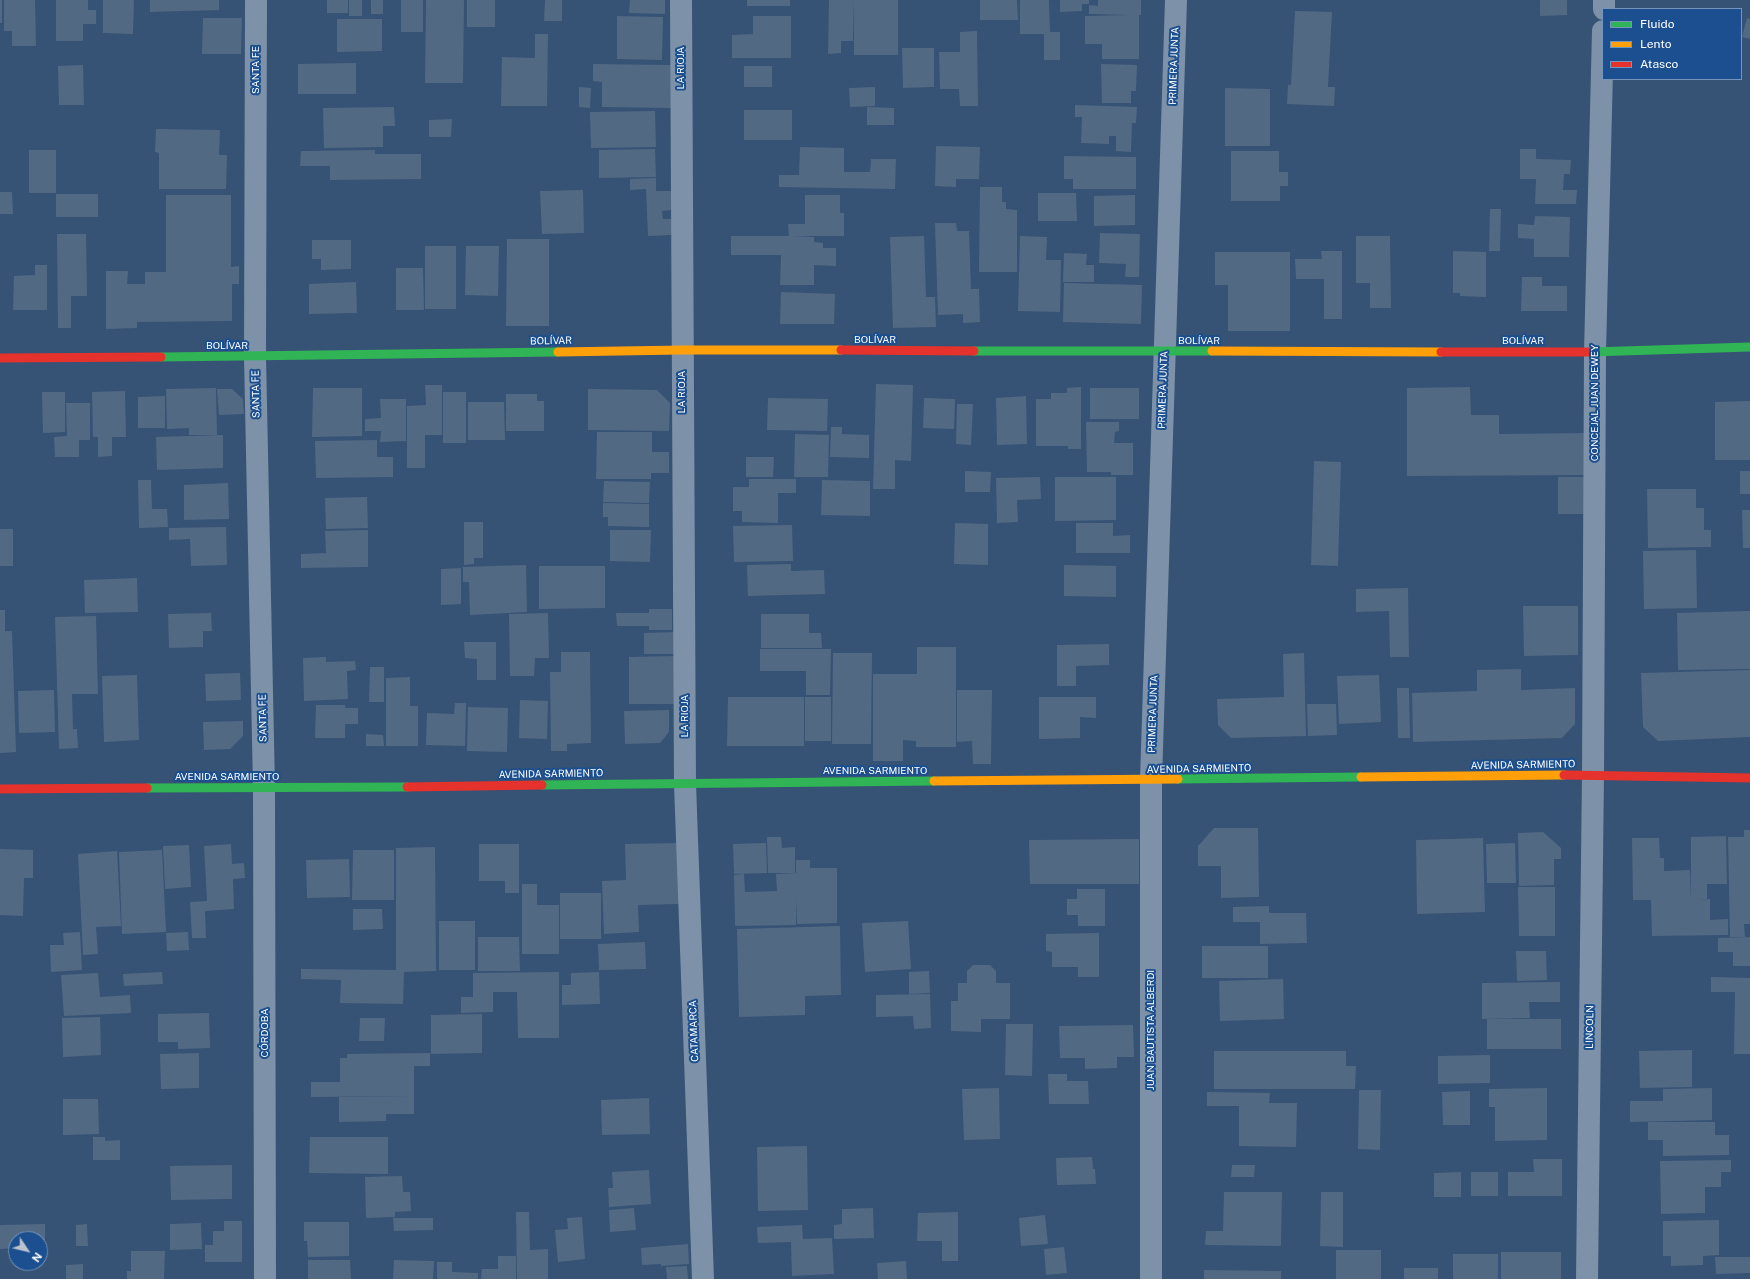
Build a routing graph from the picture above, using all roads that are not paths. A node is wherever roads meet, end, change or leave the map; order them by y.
1 (256, 0) edge
2 (680, 0) edge
3 (1176, 0) edge
4 (1602, 71) edge
5 (1750, 348) edge
6 (682, 350) junction
7 (1164, 352) junction
8 (1595, 352) junction
9 (255, 357) junction
10 (0, 358) edge
11 (1593, 775) junction
12 (1750, 778) edge
13 (1151, 780) junction
14 (685, 784) junction
15 (0, 788) edge
16 (264, 788) junction
17 (265, 1279) edge
18 (703, 1279) edge
19 (1151, 1279) edge
20 (1587, 1279) edge

1 - 9 street, SANTA FE
2 - 6 street, LA RIOJA
3 - 7 street, PRIMERA JUNTA
4 - 8 street, CONCEJAL JUAN DEWEY
5 - 8 street, BOLÍVAR
6 - 7 street, BOLÍVAR
6 - 9 street, BOLÍVAR
6 - 14 street, LA RIOJA
7 - 8 street, BOLÍVAR
7 - 13 street, PRIMERA JUNTA
8 - 11 street, CONCEJAL JUAN DEWEY
9 - 10 street, BOLÍVAR
9 - 16 street, SANTA FE
11 - 12 street, AVENIDA SARMIENTO
11 - 13 street, AVENIDA SARMIENTO
11 - 20 street, LINCOLN
13 - 14 street, AVENIDA SARMIENTO
13 - 19 street, JUAN BAUTISTA ALBERDI
14 - 16 street, AVENIDA SARMIENTO
14 - 18 street, CATAMARCA
15 - 16 street, AVENIDA SARMIENTO
16 - 17 street, CÓRDOBA

